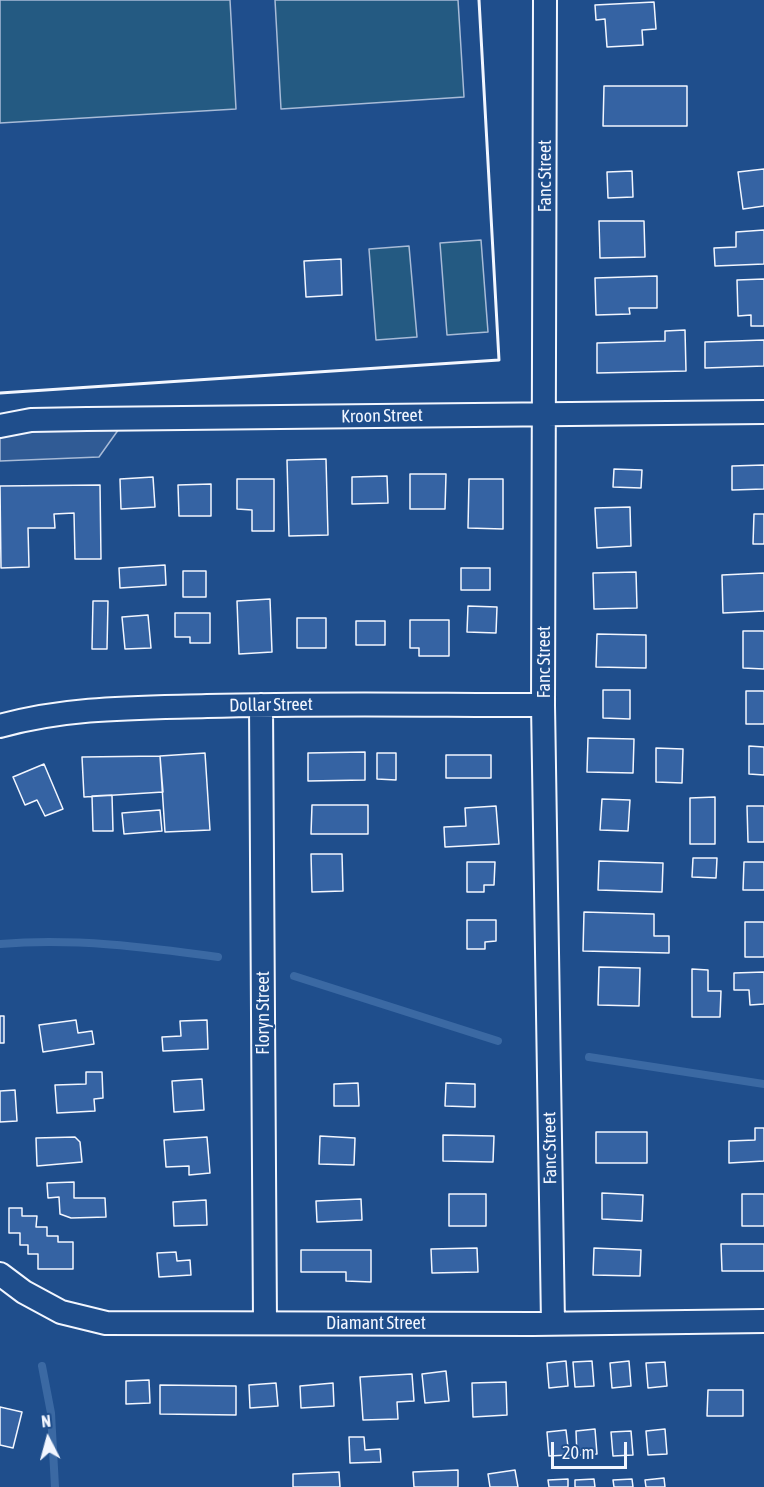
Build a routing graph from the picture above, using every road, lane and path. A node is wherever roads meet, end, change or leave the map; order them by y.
1 (545, 0) edge
2 (764, 412) edge
3 (546, 415) junction
4 (0, 426) edge
5 (261, 705) junction
6 (543, 705) junction
7 (0, 726) edge
8 (0, 1274) edge
9 (764, 1321) edge
10 (265, 1322) junction
11 (553, 1323) junction

1 - 3 street, Fanc Street
2 - 3 street, Kroon Street
3 - 4 street, Kroon Street
3 - 6 street, Fanc Street
5 - 6 street, Dollar Street
5 - 7 street, Dollar Street
5 - 10 street, Floryn Street
6 - 11 street, Fanc Street
8 - 10 street, Diamant Street
9 - 11 street, Diamant Street
10 - 11 street, Diamant Street

